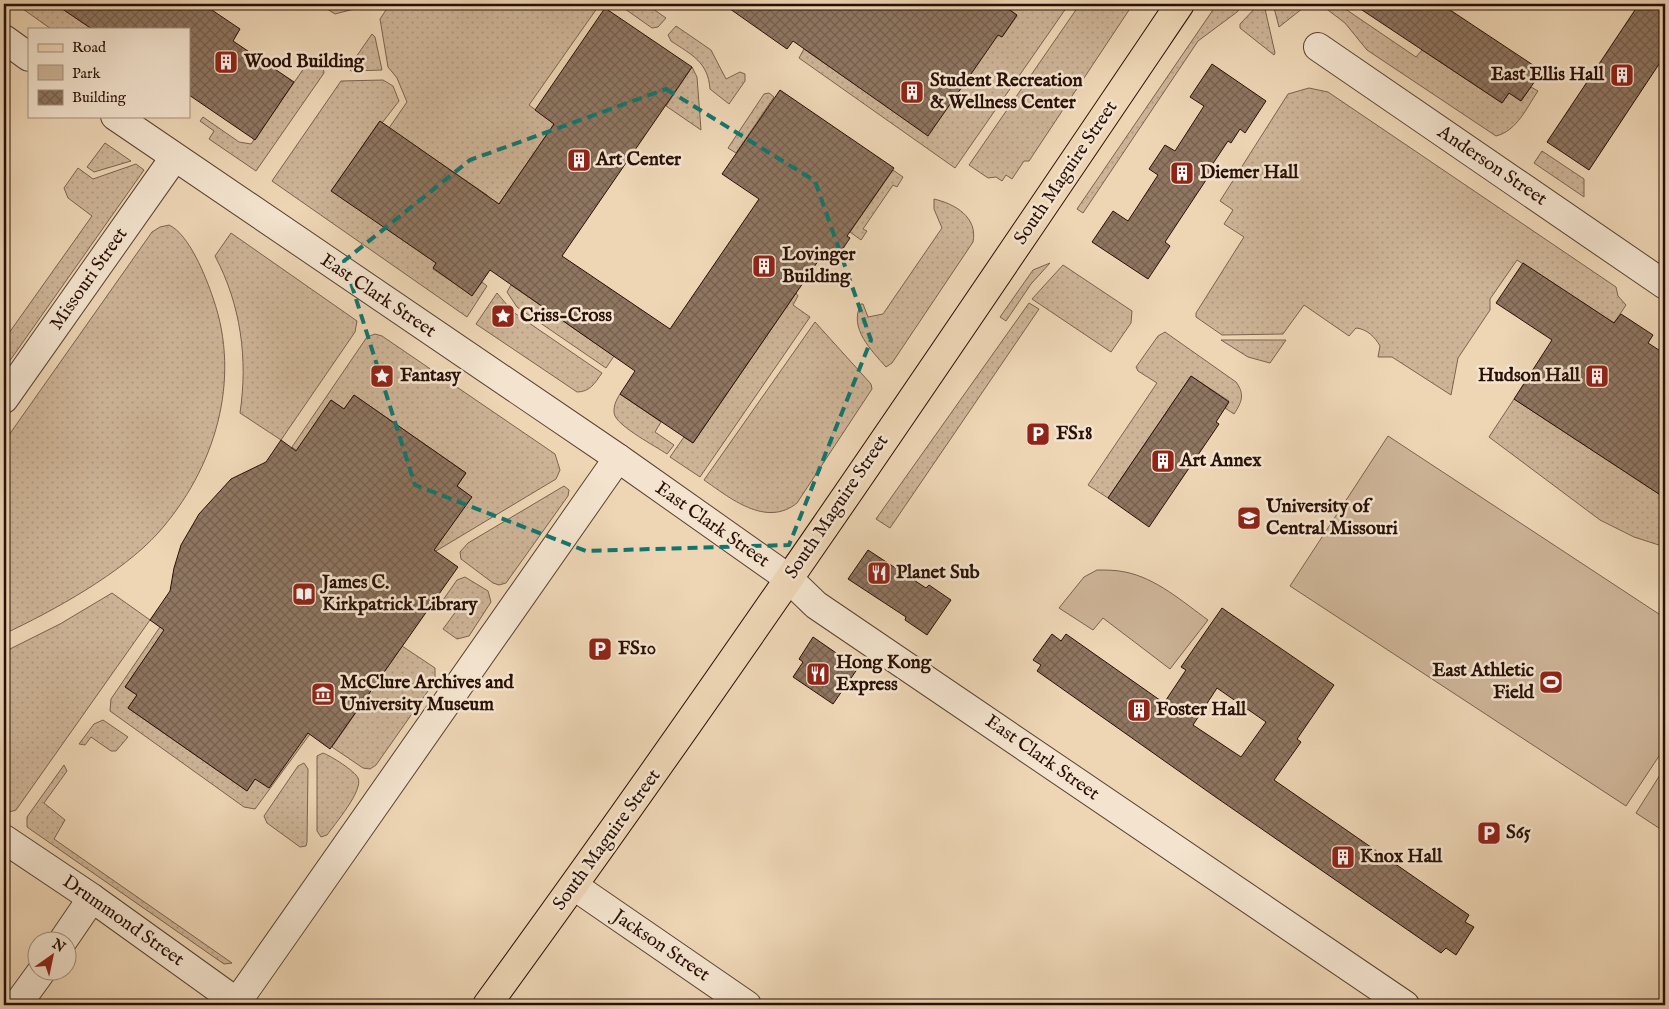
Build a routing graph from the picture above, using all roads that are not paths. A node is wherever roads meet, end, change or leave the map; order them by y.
1 (1180, 4) edge
2 (4, 39) edge
3 (1318, 47) dead end
4 (28, 56) edge
5 (118, 118) edge
6 (174, 158) junction
7 (1665, 285) edge
8 (4, 400) edge
9 (618, 458) junction
10 (788, 578) junction
11 (4, 839) edge
12 (574, 886) junction
13 (92, 898) junction
14 (69, 932) edge
15 (33, 982) edge
16 (239, 1004) edge
17 (17, 1005) edge
18 (487, 1005) edge
19 (747, 1005) edge
20 (1405, 1005) edge

1 - 10 main road, South Maguire Street
2 - 4 street
3 - 7 street, Anderson Street
5 - 6 street, East Clark Street
6 - 8 street, Missouri Street
6 - 9 street, East Clark Street
9 - 10 street, East Clark Street
9 - 16 street
10 - 12 main road, South Maguire Street
10 - 20 street, East Clark Street
11 - 13 street, Drummond Street
12 - 18 main road, South Maguire Street
12 - 19 street, Jackson Street
13 - 14 street
13 - 16 street, Drummond Street
15 - 17 street

